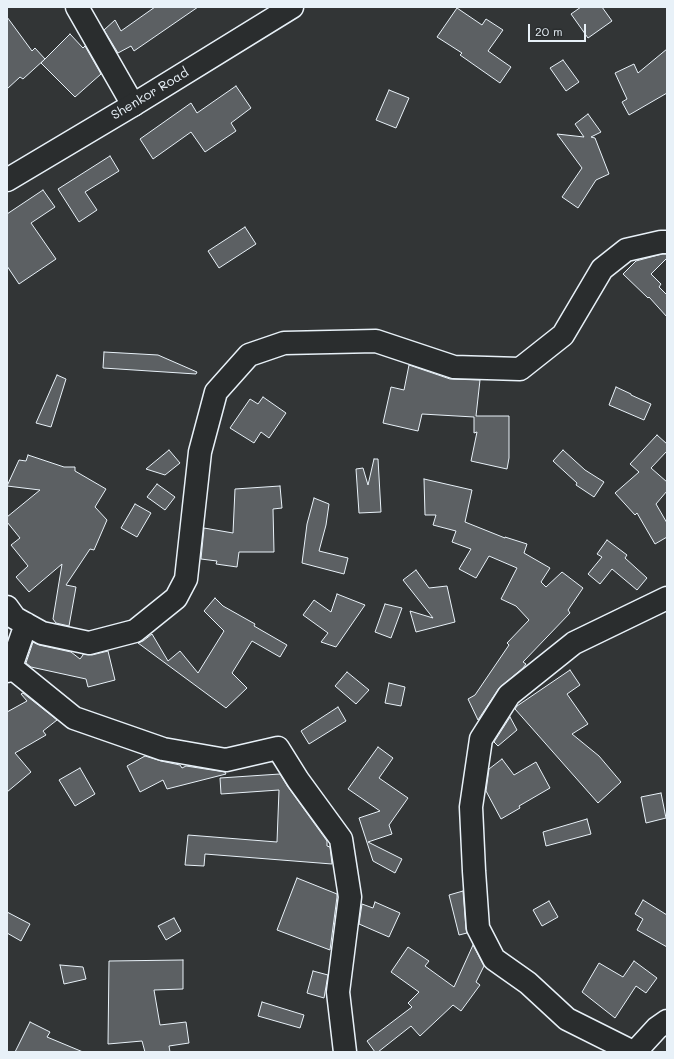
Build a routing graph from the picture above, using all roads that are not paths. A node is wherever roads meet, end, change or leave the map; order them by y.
1 (77, 7) edge
2 (292, 7) edge
3 (133, 105) junction
4 (7, 180) edge
5 (667, 242) edge
6 (667, 598) edge
7 (7, 607) edge
8 (26, 624) junction
9 (9, 669) edge
10 (667, 1021) edge
11 (345, 1052) edge
12 (634, 1052) edge

1 - 3 street
2 - 3 street, Shenkor Road
3 - 4 street, Shenkor Road
5 - 8 street
6 - 12 street
7 - 8 street
8 - 9 street
9 - 11 street
10 - 12 street

